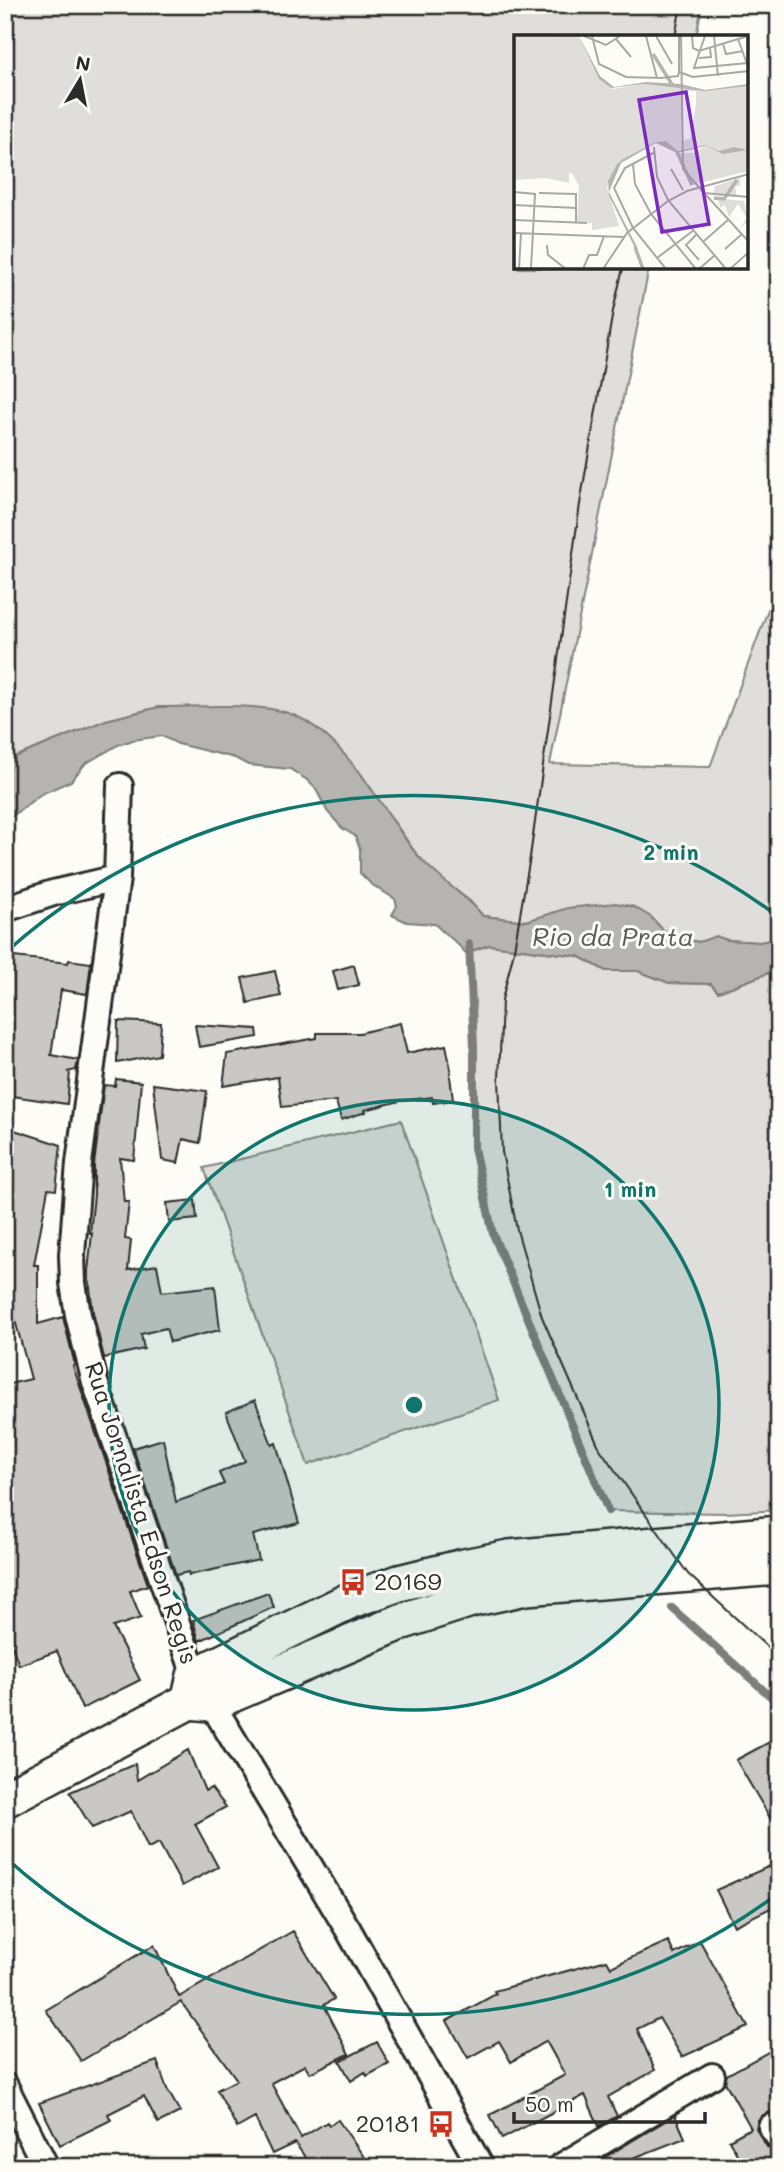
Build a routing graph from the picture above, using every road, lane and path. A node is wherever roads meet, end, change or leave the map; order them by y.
1 (120, 786) dead end
2 (117, 878) junction
3 (5, 909) edge
4 (779, 1534) edge
5 (779, 1567) edge
6 (199, 1693) junction
7 (5, 1799) edge
8 (712, 2076) dead end
9 (5, 2085) edge
10 (46, 2167) edge
11 (481, 2167) edge
12 (560, 2167) edge

1 - 2 street, Rua Jornalista Edson Regis
2 - 3 street
2 - 6 street, Rua Jornalista Edson Regis
4 - 6 main road
5 - 6 main road
6 - 7 main road
6 - 11 street, Rua Jornalista Edson Regis
8 - 12 street
9 - 10 street

